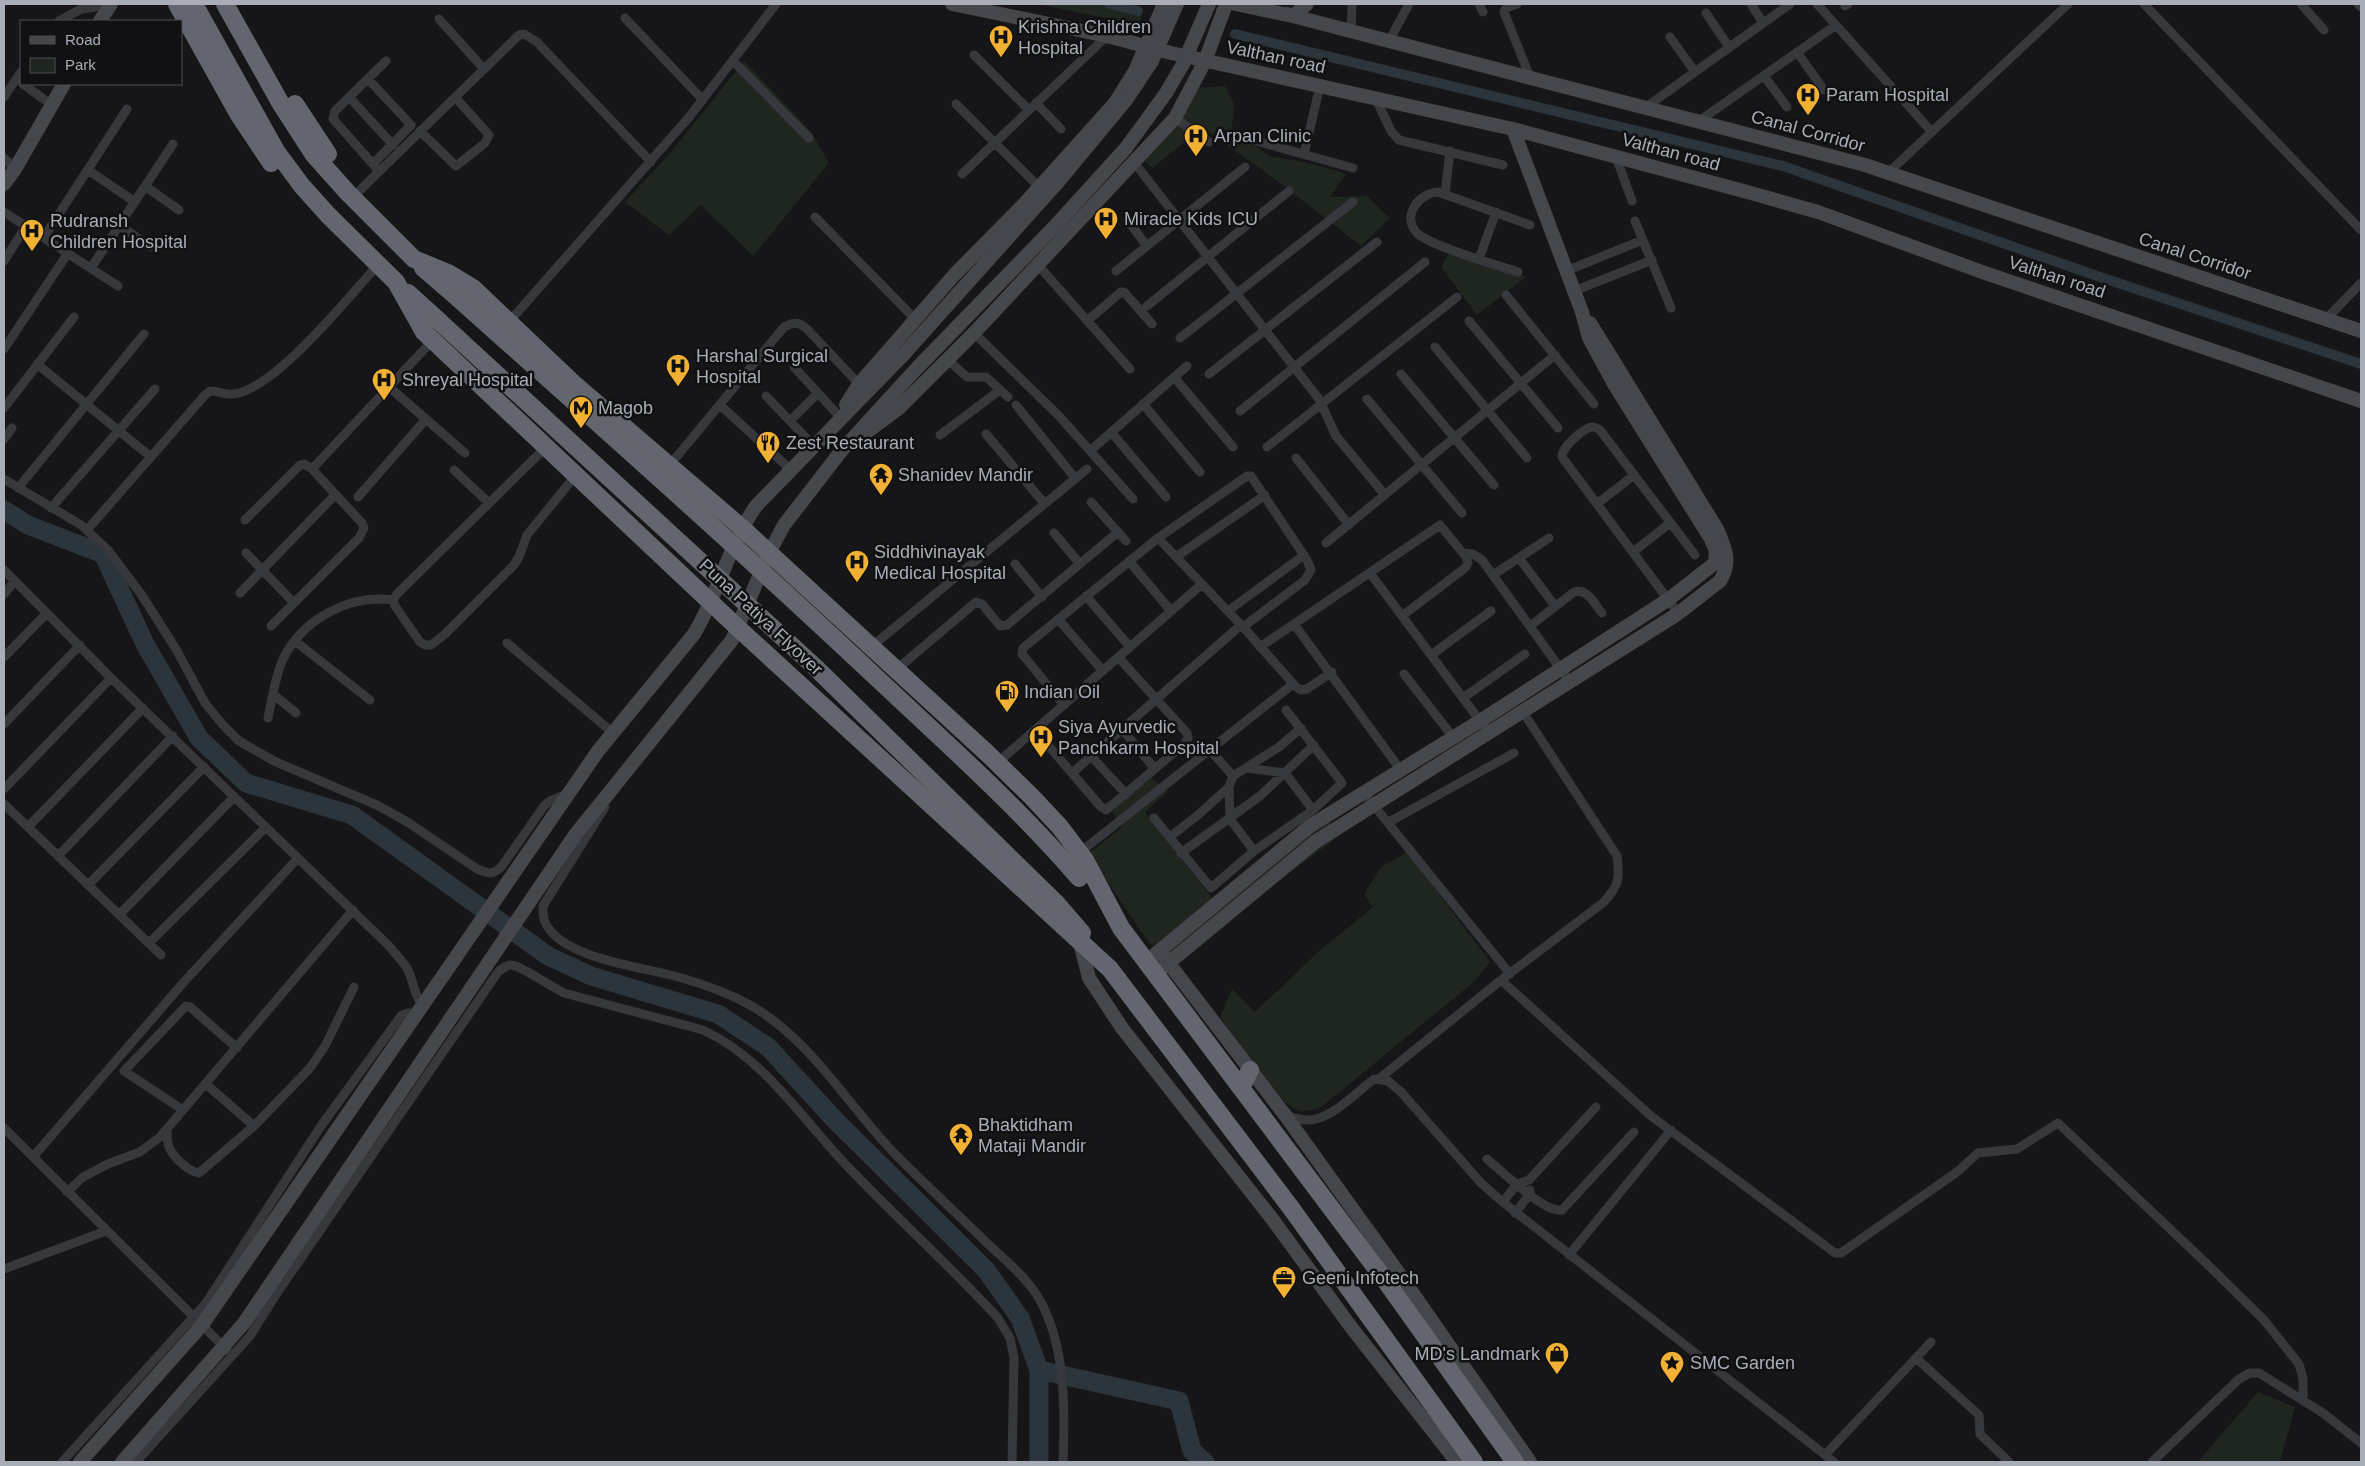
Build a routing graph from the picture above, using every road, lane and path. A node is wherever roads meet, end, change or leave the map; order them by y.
1 (110, 4) edge
2 (177, 4) edge
3 (194, 4) edge
4 (225, 4) edge
5 (239, 4) edge
6 (776, 4) edge
7 (952, 4) edge
8 (1164, 4) edge
9 (1177, 4) edge
10 (1209, 4) edge
11 (1226, 4) edge
12 (1235, 4) edge
13 (1263, 4) edge
14 (1307, 4) edge
15 (1352, 4) edge
16 (1412, 4) edge
17 (1751, 4) edge
18 (1790, 4) edge
19 (1817, 4) edge
20 (2068, 4) edge
21 (2144, 4) edge
22 (2301, 4) edge
23 (2358, 4) edge
24 (1512, 5) edge
25 (2361, 7) edge
26 (1706, 13) dead end
27 (1292, 16) junction
28 (625, 18) dead end
29 (439, 19) dead end
30 (61, 20) edge
31 (101, 20) edge
32 (1764, 23) junction
33 (1836, 25) junction
34 (2324, 30) dead end
35 (1352, 32) junction
36 (1107, 36) junction
37 (1670, 37) dead end
38 (1389, 41) junction
39 (1147, 46) junction
40 (1729, 47) junction
41 (1797, 52) junction
42 (974, 55) dead end
43 (1205, 60) junction
44 (386, 61) dead end
45 (732, 61) junction
46 (484, 69) junction
47 (1695, 72) junction
48 (1764, 76) junction
49 (1530, 77) junction
50 (20, 79) edge
51 (368, 79) junction
52 (27, 85) edge
53 (63, 85) edge
54 (1320, 86) junction
55 (1824, 90) dead end
56 (4, 97) edge
57 (349, 97) junction
58 (456, 97) junction
59 (1376, 99) junction
60 (703, 100) junction
61 (1036, 103) junction
62 (956, 104) dead end
63 (52, 105) junction
64 (1646, 107) junction
65 (1787, 107) dead end
66 (127, 109) dead end
67 (1029, 110) junction
68 (1175, 118) junction
69 (1699, 121) junction
70 (1061, 129) dead end
71 (1513, 129) junction
72 (420, 131) junction
73 (1931, 131) junction
74 (809, 138) dead end
75 (1256, 141) dead end
76 (1209, 142) dead end
77 (994, 143) junction
78 (173, 144) dead end
79 (392, 145) junction
80 (1450, 151) junction
81 (1304, 154) junction
82 (1616, 157) junction
83 (4, 158) edge
84 (1134, 161) junction
85 (651, 162) junction
86 (373, 164) junction
87 (1503, 165) dead end
88 (1245, 167) dead end
89 (1353, 168) dead end
90 (15, 169) junction
91 (88, 170) junction
92 (380, 171) junction
93 (1888, 173) junction
94 (962, 174) dead end
95 (4, 184) edge
96 (145, 186) junction
97 (1039, 187) junction
98 (1289, 191) dead end
99 (1445, 194) junction
100 (350, 195) junction
101 (1632, 201) dead end
102 (135, 202) junction
103 (1353, 202) dead end
104 (180, 210) dead end
105 (4, 212) edge
106 (1496, 212) junction
107 (328, 215) junction
108 (815, 217) dead end
109 (1179, 220) junction
110 (1635, 221) dead end
111 (1128, 222) dead end
112 (119, 225) junction
113 (1530, 225) dead end
114 (26, 226) junction
115 (2361, 230) edge
116 (44, 237) junction
117 (1643, 240) junction
118 (1377, 242) dead end
119 (1147, 246) junction
120 (151, 247) dead end
121 (68, 253) junction
122 (1208, 256) junction
123 (414, 259) junction
124 (1479, 259) junction
125 (1652, 260) junction
126 (4, 261) edge
127 (1425, 262) dead end
128 (1037, 264) junction
129 (378, 265) junction
130 (91, 268) junction
131 (1116, 271) dead end
132 (1566, 271) junction
133 (1518, 272) dead end
134 (396, 282) junction
135 (2361, 283) edge
136 (118, 286) dead end
137 (1574, 291) junction
138 (1236, 294) junction
139 (1506, 295) dead end
140 (1457, 297) dead end
141 (1147, 306) dead end
142 (1671, 308) dead end
143 (1582, 312) junction
144 (74, 317) dead end
145 (2326, 319) junction
146 (916, 320) junction
147 (1087, 320) junction
148 (1469, 321) dead end
149 (509, 322) junction
150 (1152, 324) dead end
151 (1265, 330) junction
152 (2361, 331) edge
153 (974, 333) junction
154 (144, 334) dead end
155 (1180, 338) dead end
156 (433, 340) junction
157 (1435, 348) dead end
158 (4, 349) edge
159 (1555, 355) junction
160 (948, 360) junction
161 (37, 364) junction
162 (1187, 366) dead end
163 (794, 367) dead end
164 (1294, 368) junction
165 (1130, 369) dead end
166 (1209, 374) dead end
167 (1401, 374) dead end
168 (1174, 377) junction
169 (1521, 383) junction
170 (860, 384) junction
171 (389, 387) junction
172 (155, 389) dead end
173 (1000, 390) junction
174 (818, 393) junction
175 (766, 396) dead end
176 (1008, 397) dead end
177 (1367, 399) dead end
178 (2361, 401) edge
179 (86, 404) junction
180 (1143, 404) junction
181 (1321, 404) junction
182 (1594, 404) dead end
183 (720, 405) junction
184 (1016, 405) dead end
185 (4, 408) edge
186 (1240, 411) dead end
187 (1488, 411) junction
188 (839, 416) junction
189 (426, 419) junction
190 (790, 421) junction
191 (12, 428) dead end
192 (1558, 428) dead end
193 (120, 431) junction
194 (829, 431) junction
195 (1111, 432) junction
196 (986, 434) dead end
197 (940, 435) dead end
198 (1455, 438) junction
199 (4, 439) edge
200 (814, 446) junction
201 (546, 447) junction
202 (1233, 447) dead end
203 (1267, 447) dead end
204 (842, 450) junction
205 (1091, 450) junction
206 (465, 453) dead end
207 (151, 457) junction
208 (1296, 458) dead end
209 (1527, 458) dead end
210 (1422, 465) junction
211 (670, 466) junction
212 (1087, 468) dead end
213 (312, 469) junction
214 (454, 470) dead end
215 (791, 470) junction
216 (1200, 472) dead end
217 (576, 474) junction
218 (1634, 475) junction
219 (1076, 478) junction
220 (4, 479) edge
221 (1494, 485) dead end
222 (18, 488) junction
223 (336, 495) junction
224 (1265, 495) junction
225 (1385, 495) junction
226 (358, 497) dead end
227 (1166, 497) dead end
228 (1133, 500) dead end
229 (1091, 502) dead end
230 (489, 503) junction
231 (1044, 503) junction
232 (1597, 504) junction
233 (51, 508) junction
234 (1462, 513) dead end
235 (245, 520) dead end
236 (1670, 523) junction
237 (1349, 525) junction
238 (742, 528) junction
239 (87, 530) junction
240 (1118, 532) junction
241 (1054, 534) dead end
242 (1158, 538) junction
243 (1549, 538) dead end
244 (1126, 541) dead end
245 (1326, 543) dead end
246 (1633, 552) junction
247 (246, 553) dead end
248 (769, 554) junction
249 (1463, 554) junction
250 (1304, 555) junction
251 (1695, 555) dead end
252 (1176, 557) junction
253 (1519, 558) junction
254 (1129, 562) junction
255 (1015, 564) dead end
256 (1080, 564) junction
257 (4, 570) edge
258 (262, 570) junction
259 (1370, 573) junction
260 (1493, 575) junction
261 (15, 581) junction
262 (1202, 584) junction
263 (240, 593) dead end
264 (4, 594) edge
265 (1086, 596) junction
266 (1042, 597) junction
267 (1669, 599) junction
268 (393, 600) junction
269 (711, 602) junction
270 (294, 603) junction
271 (1555, 606) junction
272 (1171, 611) junction
273 (1228, 611) junction
274 (1491, 611) dead end
275 (47, 613) junction
276 (1678, 613) junction
277 (1602, 614) dead end
278 (1402, 616) junction
279 (1058, 619) junction
280 (1294, 624) junction
281 (271, 626) dead end
282 (1242, 626) junction
283 (1530, 626) junction
284 (738, 628) junction
285 (294, 640) junction
286 (508, 642) dead end
287 (80, 645) junction
288 (871, 647) junction
289 (1130, 647) junction
290 (1260, 647) junction
291 (1525, 654) dead end
292 (1431, 655) junction
293 (4, 657) edge
294 (1118, 657) junction
295 (1561, 669) junction
296 (896, 670) junction
297 (1103, 671) junction
298 (1332, 672) junction
299 (1404, 674) dead end
300 (111, 678) junction
301 (1570, 682) junction
302 (1292, 684) junction
303 (273, 694) junction
304 (1464, 698) junction
305 (370, 700) dead end
306 (1156, 700) junction
307 (1064, 705) junction
308 (143, 708) junction
309 (1286, 710) dead end
310 (1523, 712) junction
311 (296, 713) dead end
312 (268, 718) dead end
313 (1480, 721) junction
314 (4, 724) edge
315 (1300, 728) junction
316 (1122, 729) junction
317 (1035, 730) junction
318 (613, 733) junction
319 (1488, 734) junction
320 (173, 736) junction
321 (1453, 738) junction
322 (1314, 745) junction
323 (1210, 750) junction
324 (1514, 753) dead end
325 (1091, 756) junction
326 (997, 763) junction
327 (204, 767) junction
328 (1247, 768) junction
329 (1155, 769) junction
330 (1400, 769) junction
331 (1072, 773) junction
332 (1285, 773) junction
333 (1234, 776) junction
334 (622, 777) junction
335 (1229, 787) junction
336 (4, 789) edge
337 (1363, 792) junction
338 (567, 794) junction
339 (1126, 794) junction
340 (234, 797) junction
341 (4, 804) edge
342 (1373, 804) junction
343 (1313, 810) junction
344 (1154, 818) dead end
345 (1230, 819) junction
346 (1388, 822) junction
347 (28, 827) junction
348 (266, 827) junction
349 (1170, 836) junction
350 (1254, 851) junction
351 (1079, 853) junction
352 (1182, 853) junction
353 (58, 856) junction
354 (298, 858) junction
355 (88, 885) junction
356 (353, 910) junction
357 (119, 914) junction
358 (1121, 928) junction
359 (1080, 943) junction
360 (149, 944) junction
361 (161, 955) dead end
362 (1157, 963) junction
363 (1110, 969) junction
364 (1510, 974) junction
365 (1502, 980) junction
366 (354, 987) dead end
367 (420, 1010) junction
368 (237, 1048) junction
369 (114, 1063) junction
370 (1250, 1070) junction
371 (124, 1071) junction
372 (1380, 1078) junction
373 (207, 1085) junction
374 (1241, 1088) junction
375 (1596, 1107) dead end
376 (183, 1110) junction
377 (1285, 1115) junction
378 (254, 1126) junction
379 (4, 1128) edge
380 (1671, 1130) junction
381 (167, 1131) junction
382 (1634, 1132) dead end
383 (33, 1157) junction
384 (1487, 1159) dead end
385 (1529, 1180) junction
386 (1517, 1184) junction
387 (67, 1192) junction
388 (1530, 1194) junction
389 (1503, 1202) junction
390 (1516, 1212) junction
391 (106, 1231) junction
392 (1569, 1255) junction
393 (1390, 1260) junction
394 (4, 1269) edge
395 (1385, 1280) junction
396 (198, 1321) junction
397 (1931, 1342) dead end
398 (228, 1351) junction
399 (1916, 1358) junction
400 (2303, 1400) junction
401 (1488, 1402) junction
402 (1490, 1427) junction
403 (2361, 1443) edge
404 (1825, 1455) junction
405 (62, 1462) edge
406 (80, 1462) edge
407 (122, 1462) edge
408 (136, 1462) edge
409 (1012, 1462) edge
410 (1063, 1462) edge
411 (1456, 1462) edge
412 (1474, 1462) edge
413 (1515, 1462) edge
414 (1530, 1462) edge
415 (1834, 1462) edge
416 (2009, 1462) edge
417 (2152, 1462) edge

1 - 30 street
1 - 31 main road
2 - 107 highway
3 - 107 highway
4 - 100 highway, Puna Patiya Flyover
5 - 100 highway
6 - 45 street
7 - 36 main road, Valthan road
8 - 39 main road
9 - 194 main road, bridge
10 - 204 main road, bridge
11 - 43 main road
12 - 27 main road, Canal Corridor
13 - 27 main road
14 - 27 main road
15 - 35 street
16 - 38 street
17 - 32 street
18 - 32 street
19 - 33 street
20 - 73 street
21 - 115 street
22 - 34 street
23 - 25 street
24 - 49 street
26 - 40 street
27 - 35 main road, Canal Corridor
28 - 60 street
29 - 46 street
32 - 40 street
33 - 41 street
33 - 73 street
35 - 38 main road, Canal Corridor
36 - 39 main road, Valthan road
36 - 61 street
37 - 47 street
38 - 49 main road, Canal Corridor
39 - 43 main road, Valthan road
39 - 97 main road
40 - 47 street
41 - 48 street
41 - 55 street
42 - 67 street
43 - 54 main road, Valthan road
43 - 68 main road
44 - 51 street
45 - 60 street
45 - 74 street
46 - 58 street
46 - 85 street
47 - 64 street
48 - 65 street
48 - 69 street
49 - 64 main road, Canal Corridor
50 - 56 street
51 - 57 street
51 - 79 street
52 - 63 street
53 - 63 main road
54 - 59 main road, Valthan road
54 - 81 street
57 - 79 street
57 - 86 street
58 - 72 street
58 - 72 street
59 - 71 main road, Valthan road
59 - 80 street
60 - 85 street
61 - 67 street
61 - 70 street
62 - 77 street
63 - 90 main road
64 - 69 main road, Canal Corridor
66 - 91 street
67 - 77 street
68 - 76 street
68 - 84 main road
69 - 93 main road, Canal Corridor
71 - 82 main road, Valthan road
71 - 132 main road
72 - 92 street
73 - 93 street
75 - 81 street
77 - 94 street
77 - 97 street
78 - 96 street
79 - 86 street
80 - 87 street
80 - 99 street
81 - 89 street
82 - 101 street
82 - 178 main road, Valthan road
83 - 90 street
84 - 109 street
84 - 128 main road
85 - 149 street
86 - 92 street
88 - 109 street
90 - 95 main road
91 - 102 street
91 - 116 street
92 - 100 street
93 - 145 main road, Canal Corridor
96 - 102 street
96 - 104 street
97 - 146 main road
98 - 122 street
99 - 106 street
99 - 124 street
100 - 123 highway, Puna Patiya Flyover
102 - 112 street
103 - 138 street
105 - 114 street
106 - 113 street
106 - 124 street
107 - 129 highway, Puna Patiya Flyover
108 - 146 street
109 - 119 street
109 - 122 street
110 - 117 street
111 - 119 street
112 - 120 street
112 - 130 street
114 - 116 street
114 - 126 street
116 - 121 street
117 - 125 street
117 - 132 street
118 - 151 street
119 - 131 street
121 - 130 street
121 - 158 street
122 - 138 street
122 - 141 street
123 - 149 highway
123 - 358 highway, Puna Patiya Flyover, bridge
124 - 133 street
125 - 137 street
125 - 142 street
127 - 164 street
128 - 147 street
128 - 153 main road
129 - 134 highway, Puna Patiya Flyover
129 - 207 street
130 - 136 street
132 - 137 main road
134 - 156 highway
134 - 363 highway, Puna Patiya Flyover, bridge
135 - 145 street
137 - 143 main road
138 - 151 street
138 - 155 street
139 - 159 street
140 - 181 street
143 - 267 main road
143 - 276 main road
144 - 161 street
145 - 152 main road, Canal Corridor
146 - 170 main road
147 - 150 street
147 - 165 street
148 - 169 street
149 - 211 highway
151 - 164 street
151 - 166 street
153 - 160 main road
153 - 205 street
154 - 179 street
156 - 171 street
156 - 201 highway
157 - 187 street
159 - 169 street
159 - 182 street
160 - 173 street
160 - 204 main road
161 - 179 street
161 - 185 street
162 - 168 street
163 - 174 street
164 - 181 street
164 - 186 street
167 - 198 street
168 - 180 street
168 - 202 street
169 - 187 street
169 - 192 street
170 - 183 street
170 - 188 main road
171 - 189 street
171 - 213 street
172 - 193 street
173 - 176 street
173 - 197 street
174 - 188 street
174 - 190 street
175 - 190 street
177 - 210 street
179 - 193 street
179 - 222 street
180 - 195 street
180 - 216 street
181 - 203 street
181 - 225 street
183 - 211 street
183 - 215 street
184 - 219 street
187 - 198 street
187 - 209 street
188 - 194 main road
189 - 206 street
189 - 226 street
190 - 200 street
191 - 199 street
193 - 207 street
193 - 233 street
194 - 200 main road
195 - 205 street
195 - 227 street
196 - 231 street
198 - 210 street
198 - 221 street
200 - 215 main road
201 - 217 highway
201 - 230 street
204 - 248 main road
205 - 228 street
207 - 239 street
208 - 237 street
210 - 225 street
210 - 234 street
211 - 238 highway
212 - 219 street
213 - 223 street
213 - 235 street
214 - 230 street
215 - 238 main road
217 - 268 street
217 - 269 highway
218 - 232 street
218 - 232 street
218 - 236 street
219 - 231 street
220 - 222 street
222 - 233 street
223 - 258 street
223 - 270 street
224 - 242 street
224 - 250 street
224 - 252 street
225 - 237 street
229 - 240 street
230 - 268 street
231 - 288 street
232 - 246 street
233 - 239 street
236 - 246 street
236 - 251 street
237 - 245 street
238 - 248 highway
238 - 269 main road
239 - 338 street
240 - 244 street
240 - 256 street
241 - 256 street
242 - 252 street
242 - 254 street
243 - 253 street
246 - 267 street
247 - 258 street
248 - 284 main road
248 - 288 highway
249 - 259 street
249 - 260 street
249 - 278 street
250 - 273 street
250 - 282 street
252 - 262 street
253 - 260 street
253 - 271 street
254 - 265 street
254 - 272 street
255 - 266 street
256 - 266 street
257 - 261 street
258 - 263 street
258 - 270 street
259 - 278 street
259 - 280 street
260 - 283 street
261 - 264 street
261 - 275 street
262 - 272 street
262 - 273 street
265 - 279 street
265 - 289 street
266 - 296 street
267 - 276 street
267 - 295 main road
268 - 285 street
269 - 284 highway
269 - 318 main road
270 - 281 street
271 - 277 street
271 - 283 street
272 - 289 street
273 - 282 street
274 - 292 street
275 - 287 street
275 - 293 street
276 - 301 main road
278 - 292 street
279 - 297 street
279 - 307 street
280 - 290 street
280 - 298 street
282 - 290 street
282 - 306 street
283 - 295 street
284 - 334 main road
284 - 359 highway
285 - 303 street
285 - 305 street
286 - 318 street
287 - 300 street
287 - 314 street
288 - 296 highway
289 - 294 street
290 - 302 street
291 - 304 street
292 - 304 street
294 - 297 street
294 - 306 street
295 - 301 street
295 - 313 main road
296 - 326 highway
297 - 307 street
298 - 302 street
298 - 330 street
299 - 321 street
300 - 308 street
300 - 336 street
301 - 310 main road
302 - 323 street
303 - 311 street
303 - 312 street
304 - 313 street
306 - 316 street
306 - 329 street
307 - 317 street
308 - 320 street
308 - 347 street
309 - 315 street
310 - 319 main road
310 - 364 street
313 - 319 street
313 - 321 main road
315 - 322 street
315 - 328 street
316 - 325 street
316 - 329 street
317 - 326 street
317 - 331 street
318 - 338 main road
319 - 342 main road
320 - 327 street
320 - 353 street
321 - 330 main road
322 - 332 street
322 - 343 street
323 - 333 street
323 - 351 street
324 - 346 street
325 - 331 street
325 - 339 street
326 - 351 highway
327 - 340 street
327 - 355 street
328 - 332 street
328 - 333 street
329 - 339 street
330 - 337 main road
331 - 339 street
332 - 343 street
332 - 345 street
333 - 335 street
334 - 398 main road
334 - 410 street
335 - 345 street
335 - 349 street
337 - 342 street
337 - 362 main road
338 - 367 main road
340 - 348 street
340 - 357 street
341 - 347 street
342 - 346 street
342 - 362 main road
343 - 350 street
344 - 349 street
345 - 350 street
345 - 352 street
346 - 364 street
347 - 353 street
348 - 354 street
348 - 360 street
349 - 352 street
350 - 352 street
351 - 358 highway
353 - 355 street
354 - 356 street
354 - 369 street
355 - 357 street
356 - 367 street
356 - 368 street
357 - 360 street
358 - 362 highway
359 - 363 highway
359 - 411 main road
360 - 361 street
362 - 370 main road
362 - 374 highway
363 - 412 highway
364 - 365 street
365 - 372 street
365 - 380 street
366 - 378 street
367 - 396 main road
368 - 371 street
368 - 373 street
369 - 371 street
369 - 383 street
370 - 374 highway
370 - 377 main road
371 - 376 street
372 - 377 street
372 - 389 street
373 - 376 street
373 - 378 street
374 - 395 highway
375 - 385 street
376 - 381 street
377 - 393 main road
378 - 381 street
379 - 383 street
380 - 392 street
380 - 400 street
381 - 387 street
382 - 388 street
383 - 387 street
384 - 386 street
385 - 386 street
385 - 388 street
386 - 388 street
386 - 389 street
387 - 391 street
388 - 390 street
389 - 390 street
390 - 392 street
391 - 394 street
391 - 396 street
392 - 404 street
393 - 395 highway
393 - 401 main road
395 - 402 highway
396 - 398 street
396 - 405 street
396 - 406 main road
397 - 399 street
398 - 407 main road
398 - 408 street
398 - 409 street
399 - 404 street
399 - 416 street
400 - 403 street
400 - 417 street
401 - 402 highway
401 - 414 main road
402 - 413 highway
404 - 415 street

